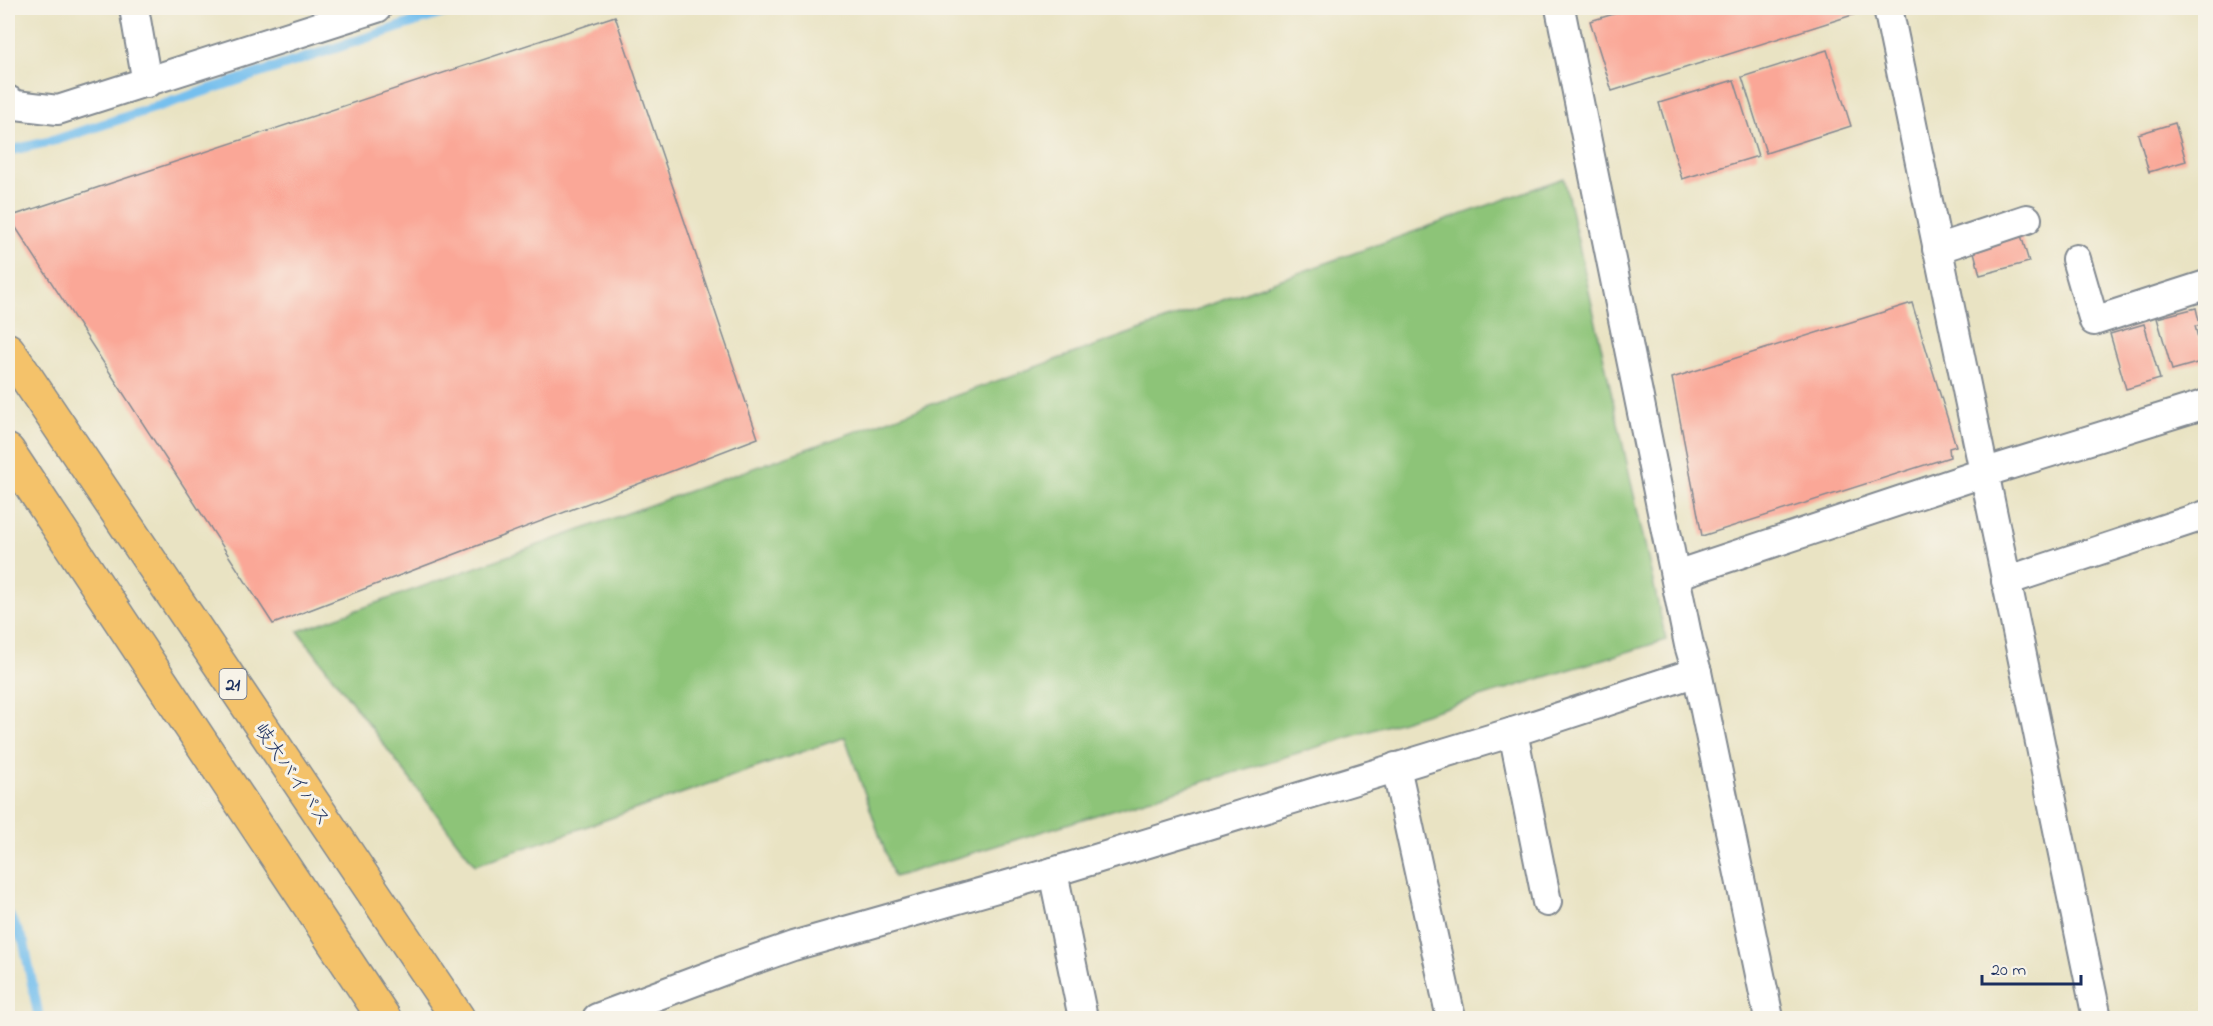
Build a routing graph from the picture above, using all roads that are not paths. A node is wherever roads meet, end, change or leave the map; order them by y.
1 (134, 8) edge
2 (377, 8) edge
3 (1560, 8) edge
4 (1888, 8) edge
5 (147, 83) junction
6 (8, 100) edge
7 (2027, 219) dead end
8 (1938, 249) junction
9 (2076, 259) dead end
10 (2205, 285) edge
11 (8, 350) edge
12 (2205, 404) edge
13 (8, 451) edge
14 (1983, 473) junction
15 (2205, 515) edge
16 (1676, 575) junction
17 (2006, 581) junction
18 (1697, 672) junction
19 (1512, 732) junction
20 (1396, 767) junction
21 (1053, 872) junction
22 (1547, 902) dead end
23 (384, 1018) edge
24 (458, 1018) edge
25 (597, 1018) edge
26 (1083, 1018) edge
27 (1451, 1018) edge
28 (1769, 1018) edge
29 (2097, 1018) edge

1 - 5 street
2 - 5 street
3 - 16 street
4 - 8 street
5 - 6 street
7 - 8 street
8 - 14 street
9 - 10 street
11 - 24 highway, 岐大バイパス / 21
12 - 14 street
13 - 23 highway
14 - 16 street
14 - 17 street
15 - 17 street
16 - 18 street
17 - 29 street
18 - 19 street
18 - 28 street
19 - 20 street
19 - 22 street
20 - 21 street
20 - 27 street
21 - 25 street
21 - 26 street

